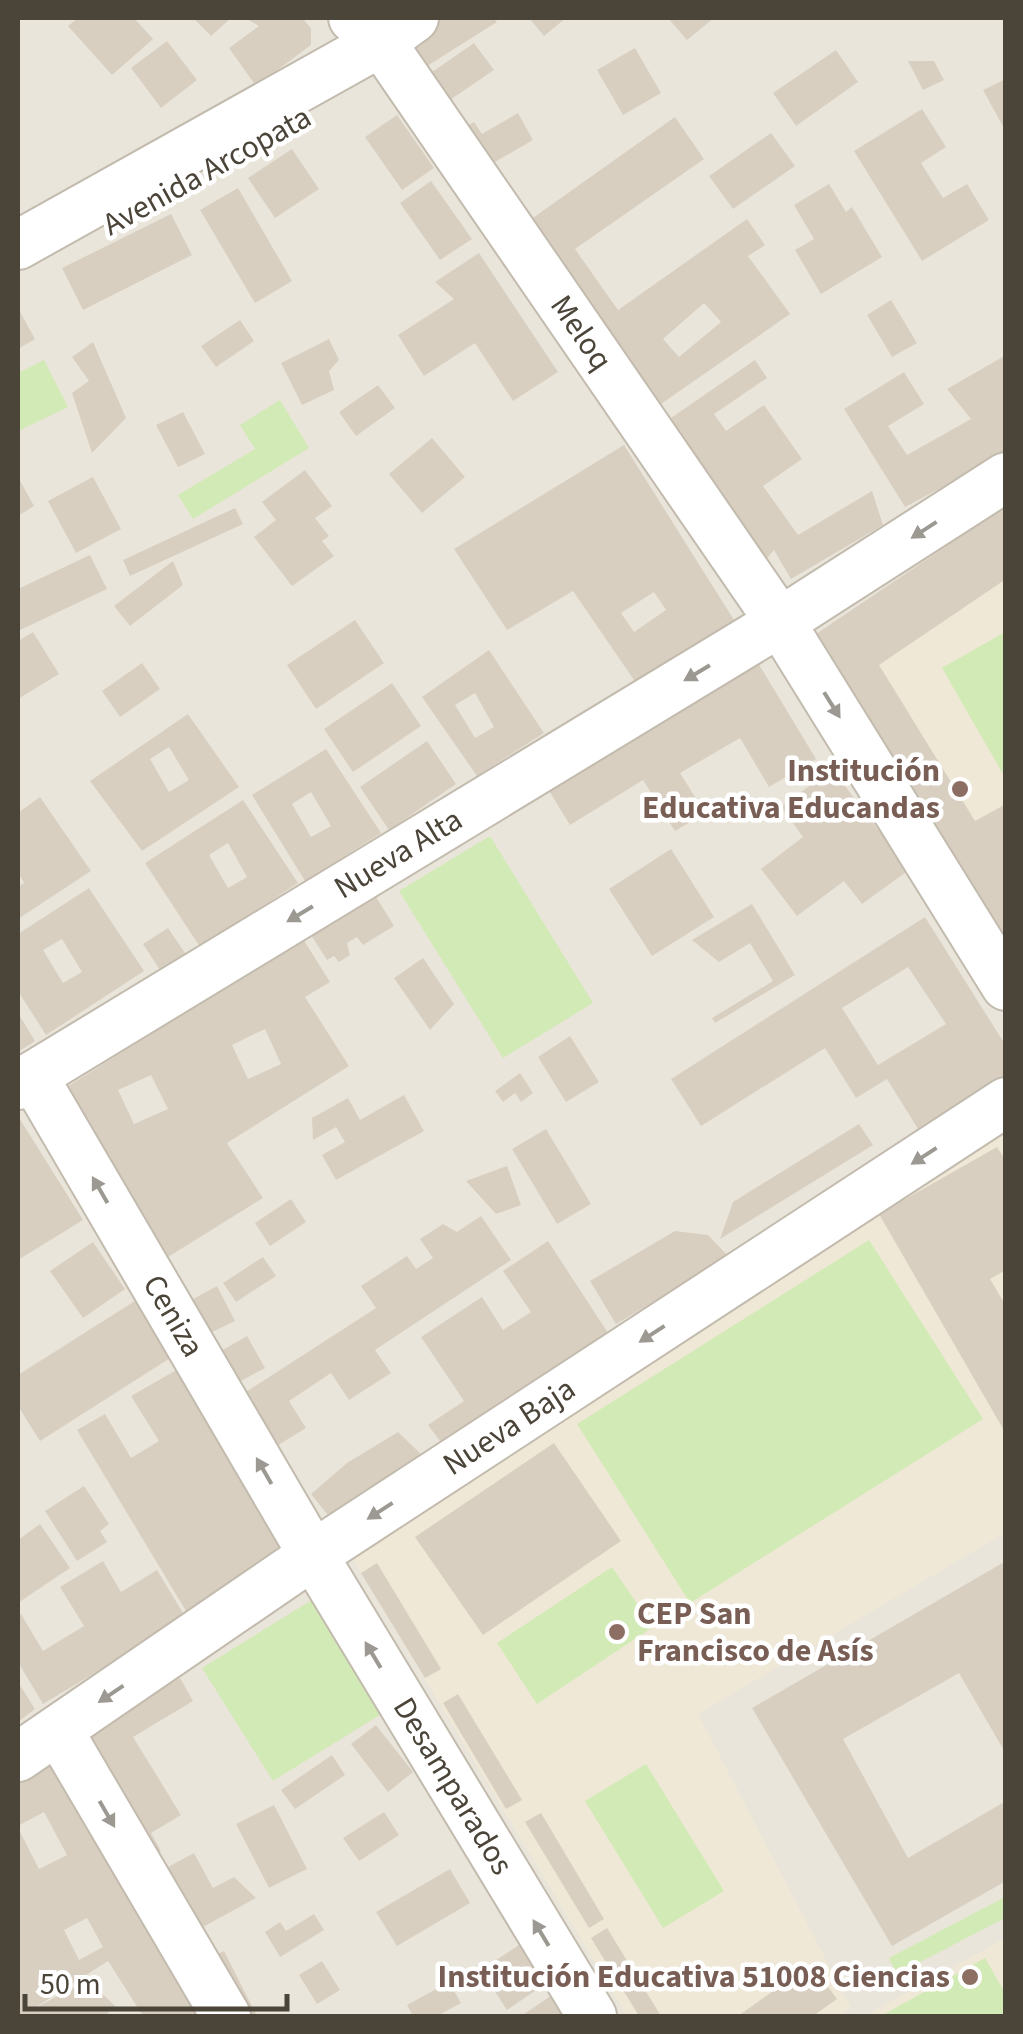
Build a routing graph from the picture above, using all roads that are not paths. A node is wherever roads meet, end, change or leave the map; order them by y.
1 (386, 35) edge
2 (18, 246) edge
3 (18, 276) edge
4 (1006, 477) edge
5 (780, 622) junction
6 (1006, 986) edge
7 (25, 1080) edge
8 (1006, 1102) edge
9 (313, 1555) junction
10 (58, 1730) junction
11 (18, 1757) edge
12 (226, 2016) edge
13 (592, 2016) edge

1 - 2 street, Avenida Arcopata
1 - 3 street, Avenida Arcopata
1 - 5 street, Meloq
4 -> 5 street, Nueva Alta
5 -> 6 street, Meloq
5 -> 7 street, Nueva Alta
9 -> 7 street, Ceniza
8 -> 9 street, Nueva Baja
9 -> 10 street, Nueva Baja
13 -> 9 street, Desamparados
10 - 11 street, Nueva Baja
10 -> 12 street

